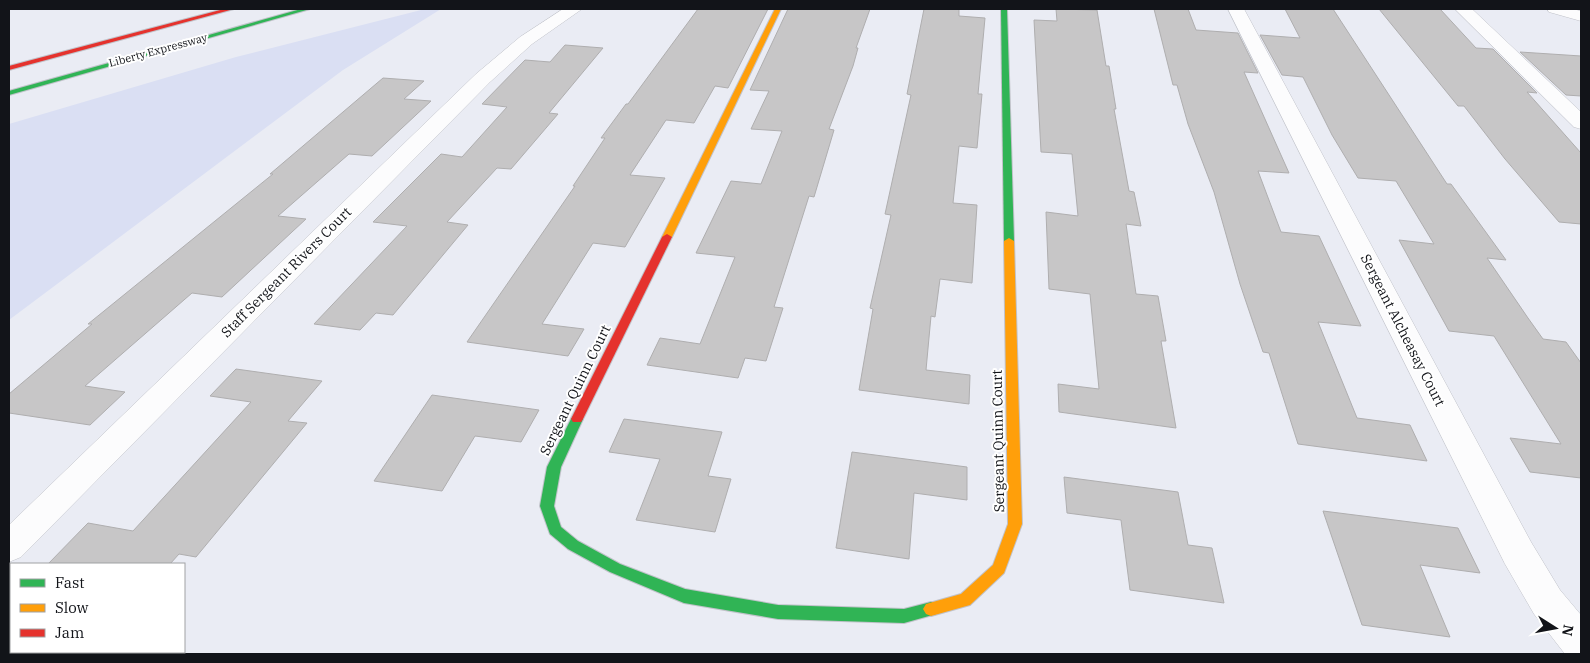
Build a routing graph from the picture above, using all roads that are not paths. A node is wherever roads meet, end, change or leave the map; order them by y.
1 (231, 9) edge
2 (305, 9) edge
3 (574, 9) edge
4 (778, 9) edge
5 (1004, 9) edge
6 (1236, 9) edge
7 (1463, 9) edge
8 (1555, 9) edge
9 (1581, 16) edge
10 (9, 68) edge
11 (9, 92) edge
12 (1581, 123) edge
13 (9, 547) edge
14 (1581, 644) edge

1 - 10 main road, Liberty Expressway
2 - 11 main road, Liberty Expressway
3 - 13 street, Staff Sergeant Rivers Court
4 - 5 main road, Sergeant Quinn Court
6 - 14 street, Sergeant Alcheasay Court
7 - 12 street
8 - 9 street

